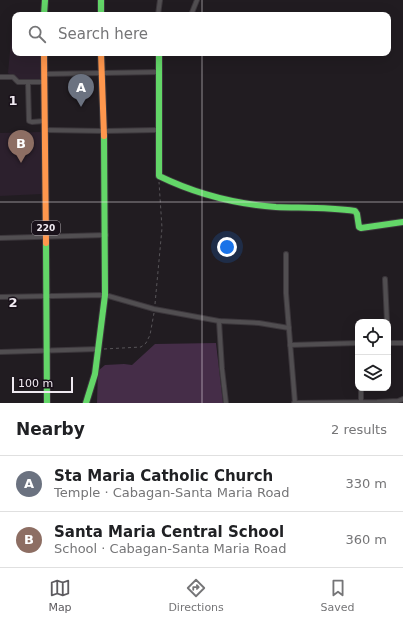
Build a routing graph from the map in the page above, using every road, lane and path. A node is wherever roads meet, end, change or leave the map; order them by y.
1 (45, 0) edge
2 (101, 0) edge
3 (160, 0) edge
4 (197, 0) edge
5 (44, 12) edge
6 (101, 12) edge
7 (158, 12) edge
8 (192, 12) edge
9 (44, 56) edge
10 (101, 56) edge
11 (159, 56) edge
12 (159, 72) junction
13 (102, 73) junction
14 (44, 74) junction
15 (0, 77) edge
16 (45, 82) junction
17 (28, 83) junction
18 (44, 121) junction
19 (44, 130) junction
20 (158, 130) junction
21 (104, 131) junction
22 (159, 176) junction
23 (403, 222) edge
24 (106, 235) junction
25 (46, 236) junction
26 (0, 238) edge
27 (286, 254) dead end
28 (385, 280) dead end
29 (105, 295) junction
30 (46, 296) junction
31 (0, 297) edge
32 (154, 309) junction
33 (387, 319) edge
34 (219, 321) junction
35 (289, 328) junction
36 (355, 343) edge
37 (391, 343) edge
38 (403, 343) edge
39 (290, 345) junction
40 (99, 349) junction
41 (47, 351) junction
42 (0, 352) edge
43 (361, 391) edge
44 (403, 399) edge
45 (47, 403) edge
46 (86, 403) edge
47 (226, 403) edge
48 (294, 403) edge
49 (309, 403) edge
50 (361, 403) edge

1 - 5 street
2 - 6 street
3 - 7 street
4 - 8 street
9 - 14 street, 220
10 - 13 street
11 - 12 street
12 - 13 street
12 - 20 street
13 - 14 street
13 - 21 street
14 - 16 street, 220
15 - 17 street
16 - 17 street
16 - 18 street, 220
17 - 18 street
18 - 19 street, 220
19 - 21 street
19 - 25 street, 220
20 - 21 street
20 - 22 street
21 - 24 street
22 - 23 street
22 - 32 path
24 - 25 street
24 - 29 street
25 - 26 street
25 - 30 street, 220
27 - 35 street
28 - 33 street
29 - 30 street
29 - 32 street
29 - 40 street
30 - 31 street
30 - 41 street, 220
32 - 34 street
32 - 40 path
34 - 35 street
34 - 47 street
35 - 39 street
36 - 39 street
37 - 38 street
39 - 48 street
40 - 41 street
40 - 46 street
41 - 42 street
41 - 45 street, 220
43 - 50 street
44 - 50 street
48 - 49 street
49 - 50 street

